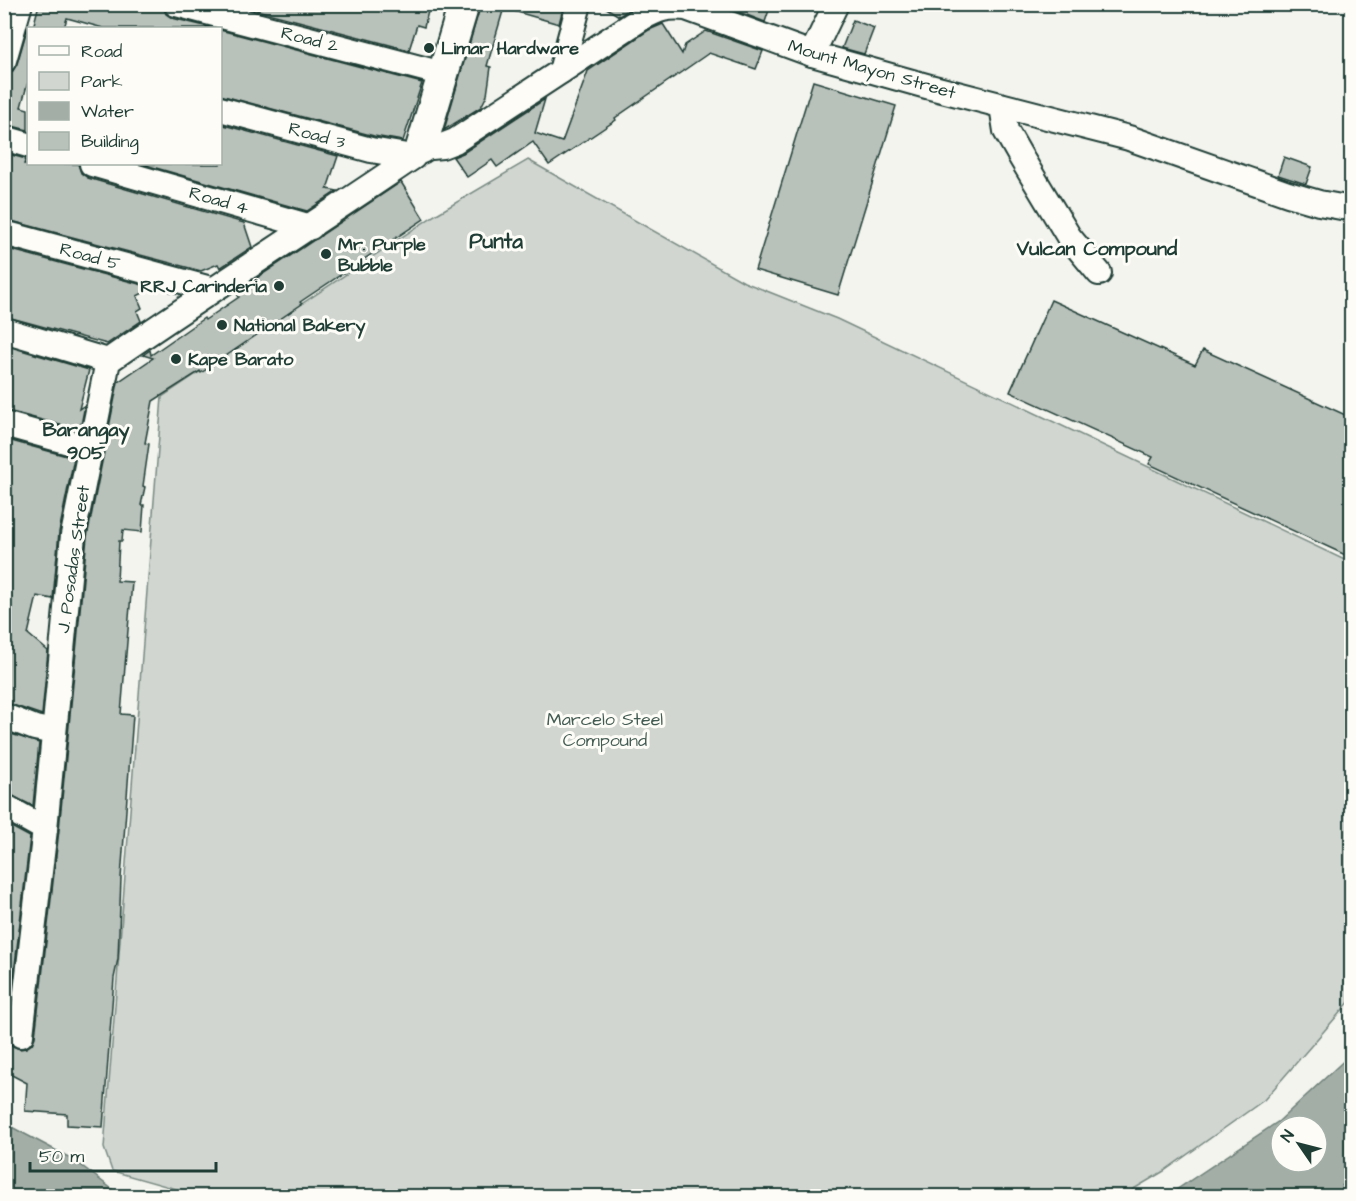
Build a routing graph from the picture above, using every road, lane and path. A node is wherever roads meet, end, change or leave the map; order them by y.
1 (20, 4) edge
2 (176, 4) edge
3 (464, 4) edge
4 (579, 4) edge
5 (836, 4) edge
6 (686, 6) edge
7 (812, 54) junction
8 (11, 55) edge
9 (561, 71) junction
10 (443, 74) junction
11 (1002, 105) junction
12 (222, 110) edge
13 (4, 138) edge
14 (27, 145) edge
15 (417, 153) junction
16 (95, 165) edge
17 (1352, 209) edge
18 (311, 227) junction
19 (4, 233) edge
20 (1100, 273) dead end
21 (211, 289) junction
22 (4, 330) edge
23 (108, 361) junction
24 (4, 424) edge
25 (90, 448) junction
26 (4, 716) edge
27 (54, 732) junction
28 (4, 806) edge
29 (45, 829) junction
30 (21, 1035) dead end

1 - 8 street
2 - 10 street, Road 2
3 - 10 street
4 - 9 street
5 - 7 street
6 - 7 street, Mount Mayon Street
6 - 9 street, Mount Mayon Street
7 - 11 street, Mount Mayon Street
9 - 15 street, Mount Mayon Street
10 - 15 street
11 - 17 street, Mount Mayon Street
11 - 20 street
12 - 15 street, Road 3
13 - 14 street
15 - 18 street
16 - 18 street, Road 4
18 - 21 street
19 - 21 street, Road 5
21 - 23 street
22 - 23 street
23 - 25 street, J. Posadas Street
24 - 25 street
25 - 27 street, J. Posadas Street
26 - 27 street
27 - 29 street, J. Posadas Street
28 - 29 street
29 - 30 street, J. Posadas Street

